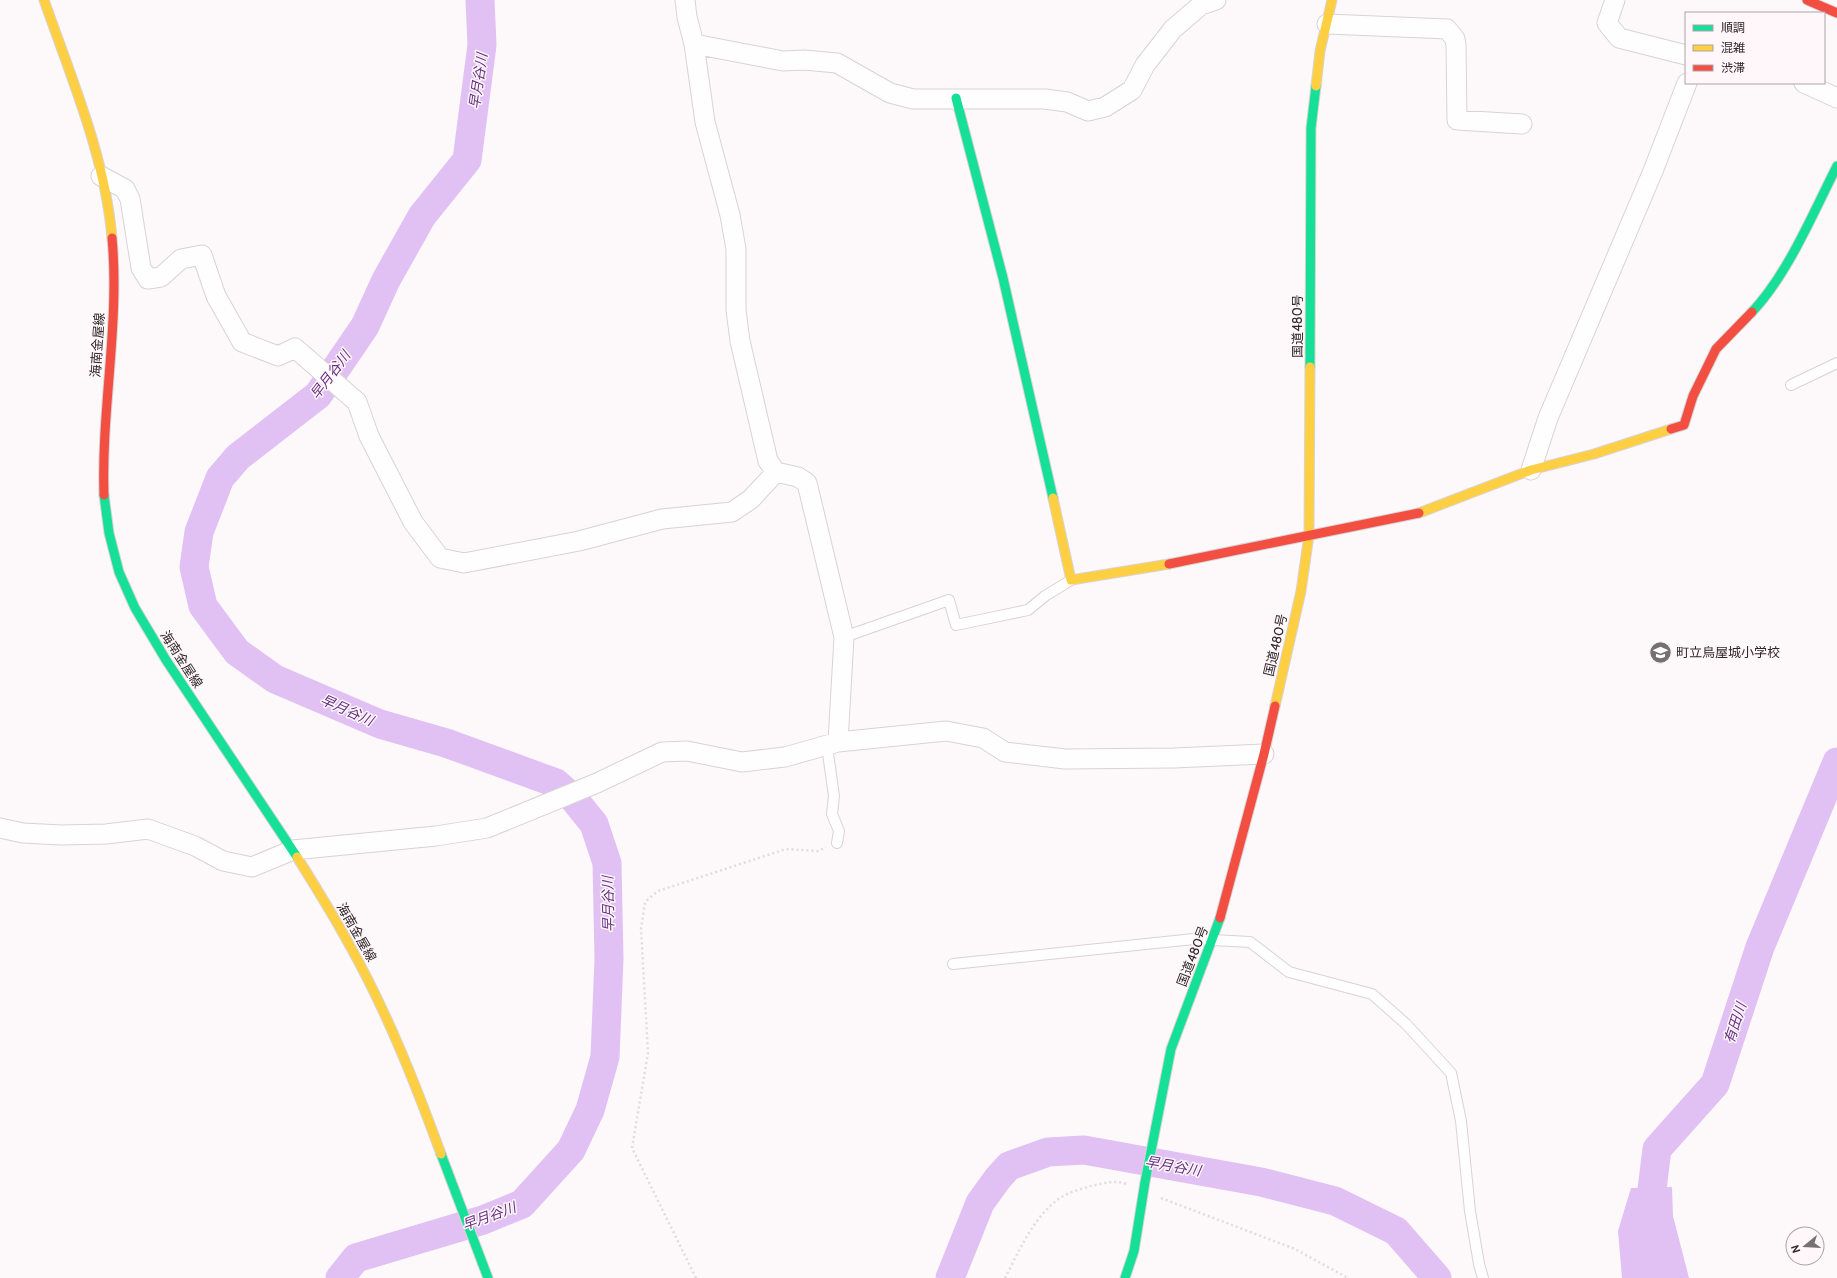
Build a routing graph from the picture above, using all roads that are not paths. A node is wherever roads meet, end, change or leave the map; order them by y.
1 (44, 0) edge
2 (685, 0) edge
3 (1216, 0) edge
4 (1332, 0) edge
5 (1615, 0) edge
6 (1807, 0) edge
7 (1832, 7) edge
8 (1327, 24) junction
9 (694, 44) junction
10 (1685, 55) edge
11 (1687, 84) edge
12 (1806, 84) edge
13 (956, 98) junction
14 (1837, 98) edge
15 (1522, 124) dead end
16 (1837, 166) edge
17 (101, 176) junction
18 (1837, 364) edge
19 (1791, 385) dead end
20 (1531, 470) junction
21 (776, 472) junction
22 (1309, 535) junction
23 (1071, 580) junction
24 (844, 637) junction
25 (833, 744) junction
26 (1264, 754) junction
27 (0, 828) edge
28 (837, 843) road end
29 (293, 850) junction
30 (1212, 940) junction
31 (953, 964) dead end
32 (488, 1278) edge
33 (1125, 1278) edge
34 (1483, 1278) edge

1 - 17 main road, 海南金屋線
2 - 9 street
3 - 13 street
4 - 8 main road, 国道480号
5 - 10 street
6 - 7 main road
8 - 15 street
8 - 22 main road, 国道480号
9 - 13 street
9 - 21 street
11 - 20 street
12 - 14 street
13 - 23 main road
16 - 20 main road
17 - 21 street
17 - 29 main road, 海南金屋線
18 - 19 lane
20 - 22 main road
21 - 24 street
22 - 23 main road
22 - 26 main road, 国道480号
23 - 24 lane
24 - 25 street
25 - 26 street
25 - 28 lane
25 - 29 street
26 - 30 main road, 国道480号
27 - 29 street
29 - 32 main road, 海南金屋線
30 - 31 lane
30 - 33 main road, 国道480号
30 - 34 lane

